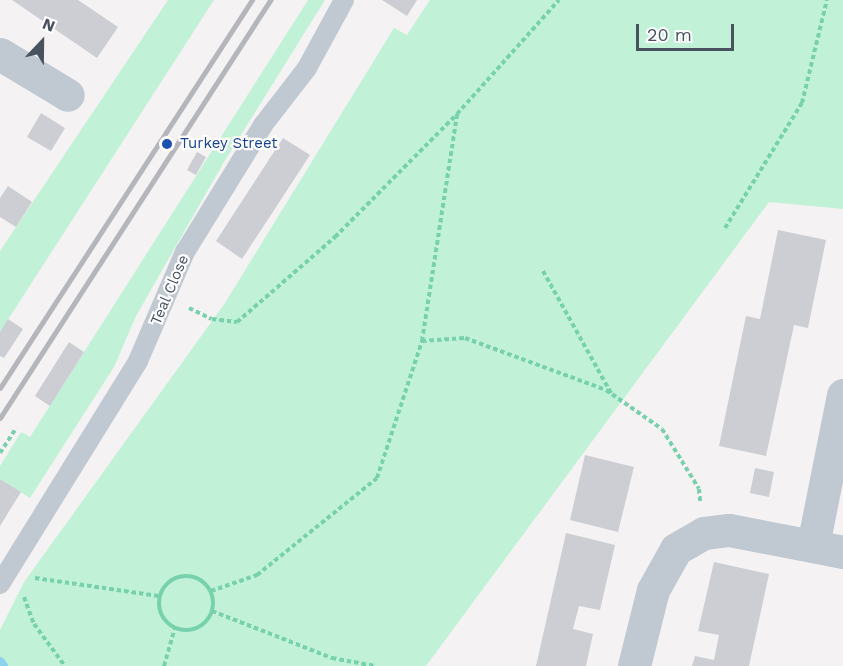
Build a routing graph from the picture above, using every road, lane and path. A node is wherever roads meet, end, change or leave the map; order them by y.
1 (344, 0) edge
2 (559, 0) edge
3 (827, 0) edge
4 (0, 54) edge
5 (68, 95) dead end
6 (457, 114) junction
7 (725, 228) dead end
8 (543, 271) dead end
9 (165, 295) junction
10 (422, 340) junction
11 (611, 393) junction
12 (843, 395) edge
13 (16, 428) dead end
14 (0, 453) edge
15 (704, 533) junction
16 (828, 548) edge
17 (7, 577) edge
18 (211, 591) junction
19 (159, 596) junction
20 (212, 611) junction
21 (175, 628) junction
22 (65, 666) edge
23 (164, 666) edge
24 (375, 666) edge
25 (634, 666) edge

1 - 9 lane, Teal Close
2 - 6 path
3 - 7 path
4 - 5 street
6 - 9 path
6 - 10 path
8 - 11 path
9 - 17 lane, Teal Close
10 - 11 path
10 - 18 path
11 - 15 path
12 - 16 street
13 - 14 path
15 - 16 street
15 - 25 street
17 - 19 path
17 - 22 path
18 - 19 path
18 - 20 path
19 - 21 path
20 - 21 path
20 - 24 path
21 - 23 path

